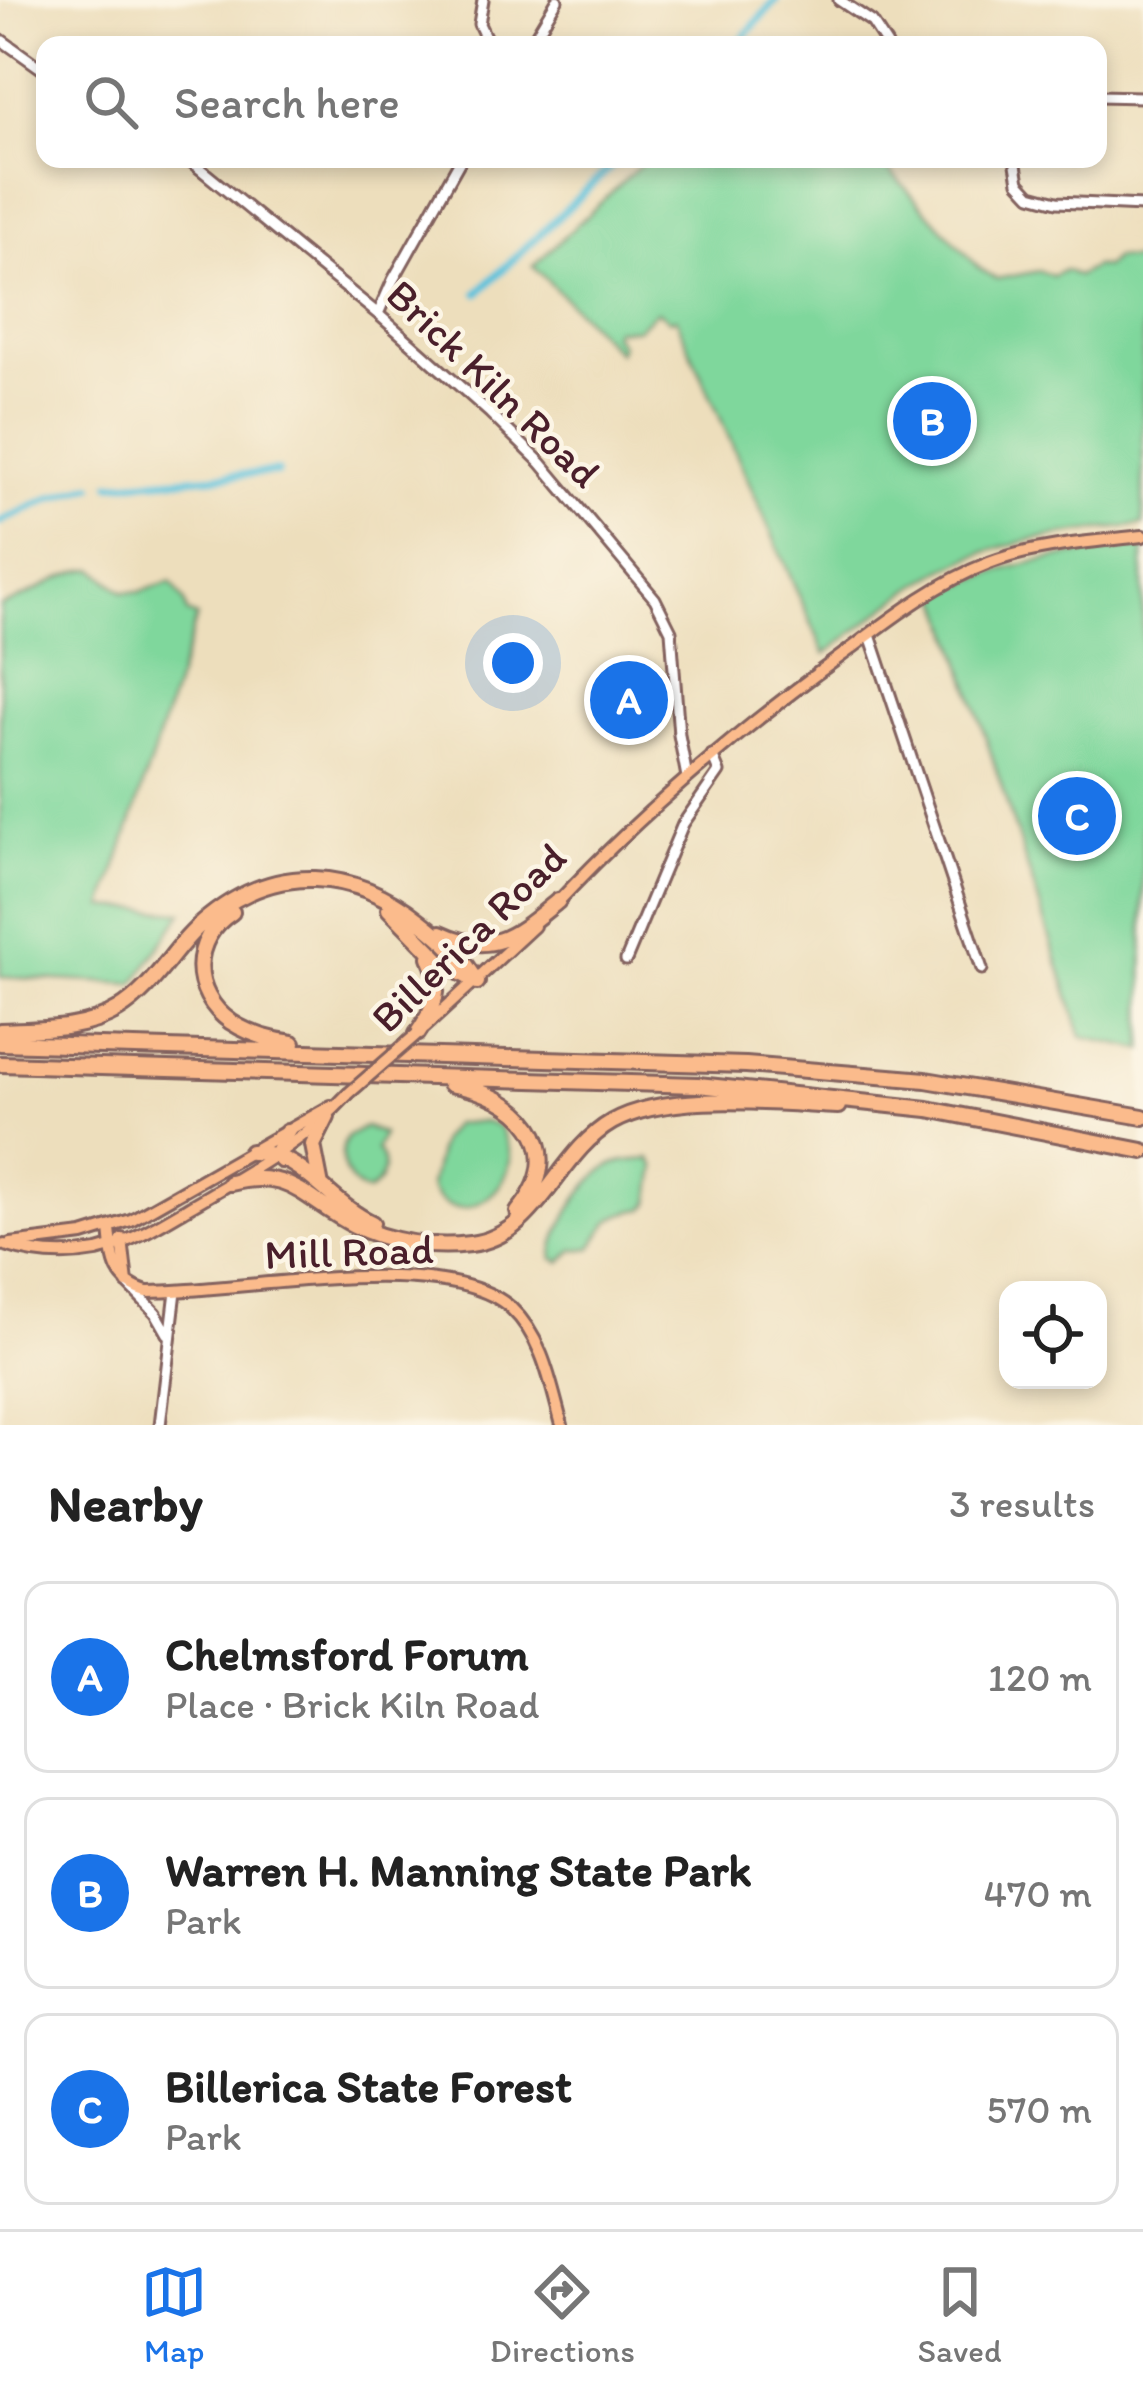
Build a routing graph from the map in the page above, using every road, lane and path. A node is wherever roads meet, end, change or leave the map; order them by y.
1 (483, 0) edge
2 (557, 0) edge
3 (839, 0) edge
4 (484, 36) edge
5 (535, 36) edge
6 (881, 36) edge
7 (0, 39) edge
8 (36, 65) edge
9 (1107, 96) edge
10 (1143, 97) edge
11 (199, 168) edge
12 (456, 168) edge
13 (1017, 168) edge
14 (1143, 206) edge
15 (378, 314) junction
16 (1143, 536) edge
17 (870, 634) junction
18 (712, 755) junction
19 (687, 777) junction
20 (558, 901) junction
21 (426, 926) junction
22 (425, 946) junction
23 (626, 959) dead end
24 (982, 969) dead end
25 (477, 982) junction
26 (0, 1031) edge
27 (417, 1034) junction
28 (0, 1043) edge
29 (345, 1052) junction
30 (0, 1064) edge
31 (392, 1075) junction
32 (349, 1094) junction
33 (903, 1106) junction
34 (327, 1117) junction
35 (1143, 1117) edge
36 (287, 1132) junction
37 (1143, 1151) edge
38 (251, 1153) junction
39 (278, 1155) junction
40 (230, 1183) junction
41 (327, 1195) junction
42 (310, 1196) junction
43 (115, 1226) junction
44 (2, 1244) edge
45 (117, 1245) junction
46 (128, 1283) junction
47 (176, 1291) junction
48 (170, 1343) junction
49 (160, 1425) edge
50 (562, 1425) edge

1 - 4 street
2 - 5 street
3 - 6 street
7 - 8 street
9 - 10 street
11 - 15 street, Brick Kiln Road
12 - 15 street
13 - 14 street
15 - 19 street, Brick Kiln Road
16 - 17 main road, Billerica Road
17 - 18 main road, Billerica Road
17 - 24 street
18 - 19 main road, Billerica Road
18 - 23 street
19 - 20 main road, Billerica Road
20 - 21 highway
20 - 25 main road, Billerica Road
21 - 25 highway
21 - 26 highway
22 - 25 highway
22 - 27 highway
22 - 29 highway
25 - 27 main road, Billerica Road
27 - 32 main road, Billerica Road, bridge
28 - 29 highway
29 - 35 highway
30 - 31 highway
31 - 33 highway
31 - 41 highway
32 - 34 main road, Billerica Road
32 - 36 main road, Billerica Road
33 - 37 highway
33 - 42 highway
34 - 39 main road, Billerica Road
34 - 41 highway
36 - 38 main road, Billerica Road
36 - 39 highway
38 - 39 highway
38 - 43 main road, Billerica Road
39 - 40 main road, Billerica Road
39 - 41 highway
39 - 42 highway
40 - 42 highway
40 - 45 main road, Billerica Road
43 - 44 main road, Billerica Road
43 - 45 main road
44 - 45 main road, Billerica Road
45 - 46 main road
46 - 47 main road, Mill Road
46 - 48 street
47 - 48 street
47 - 50 main road, Mill Road
48 - 49 street

